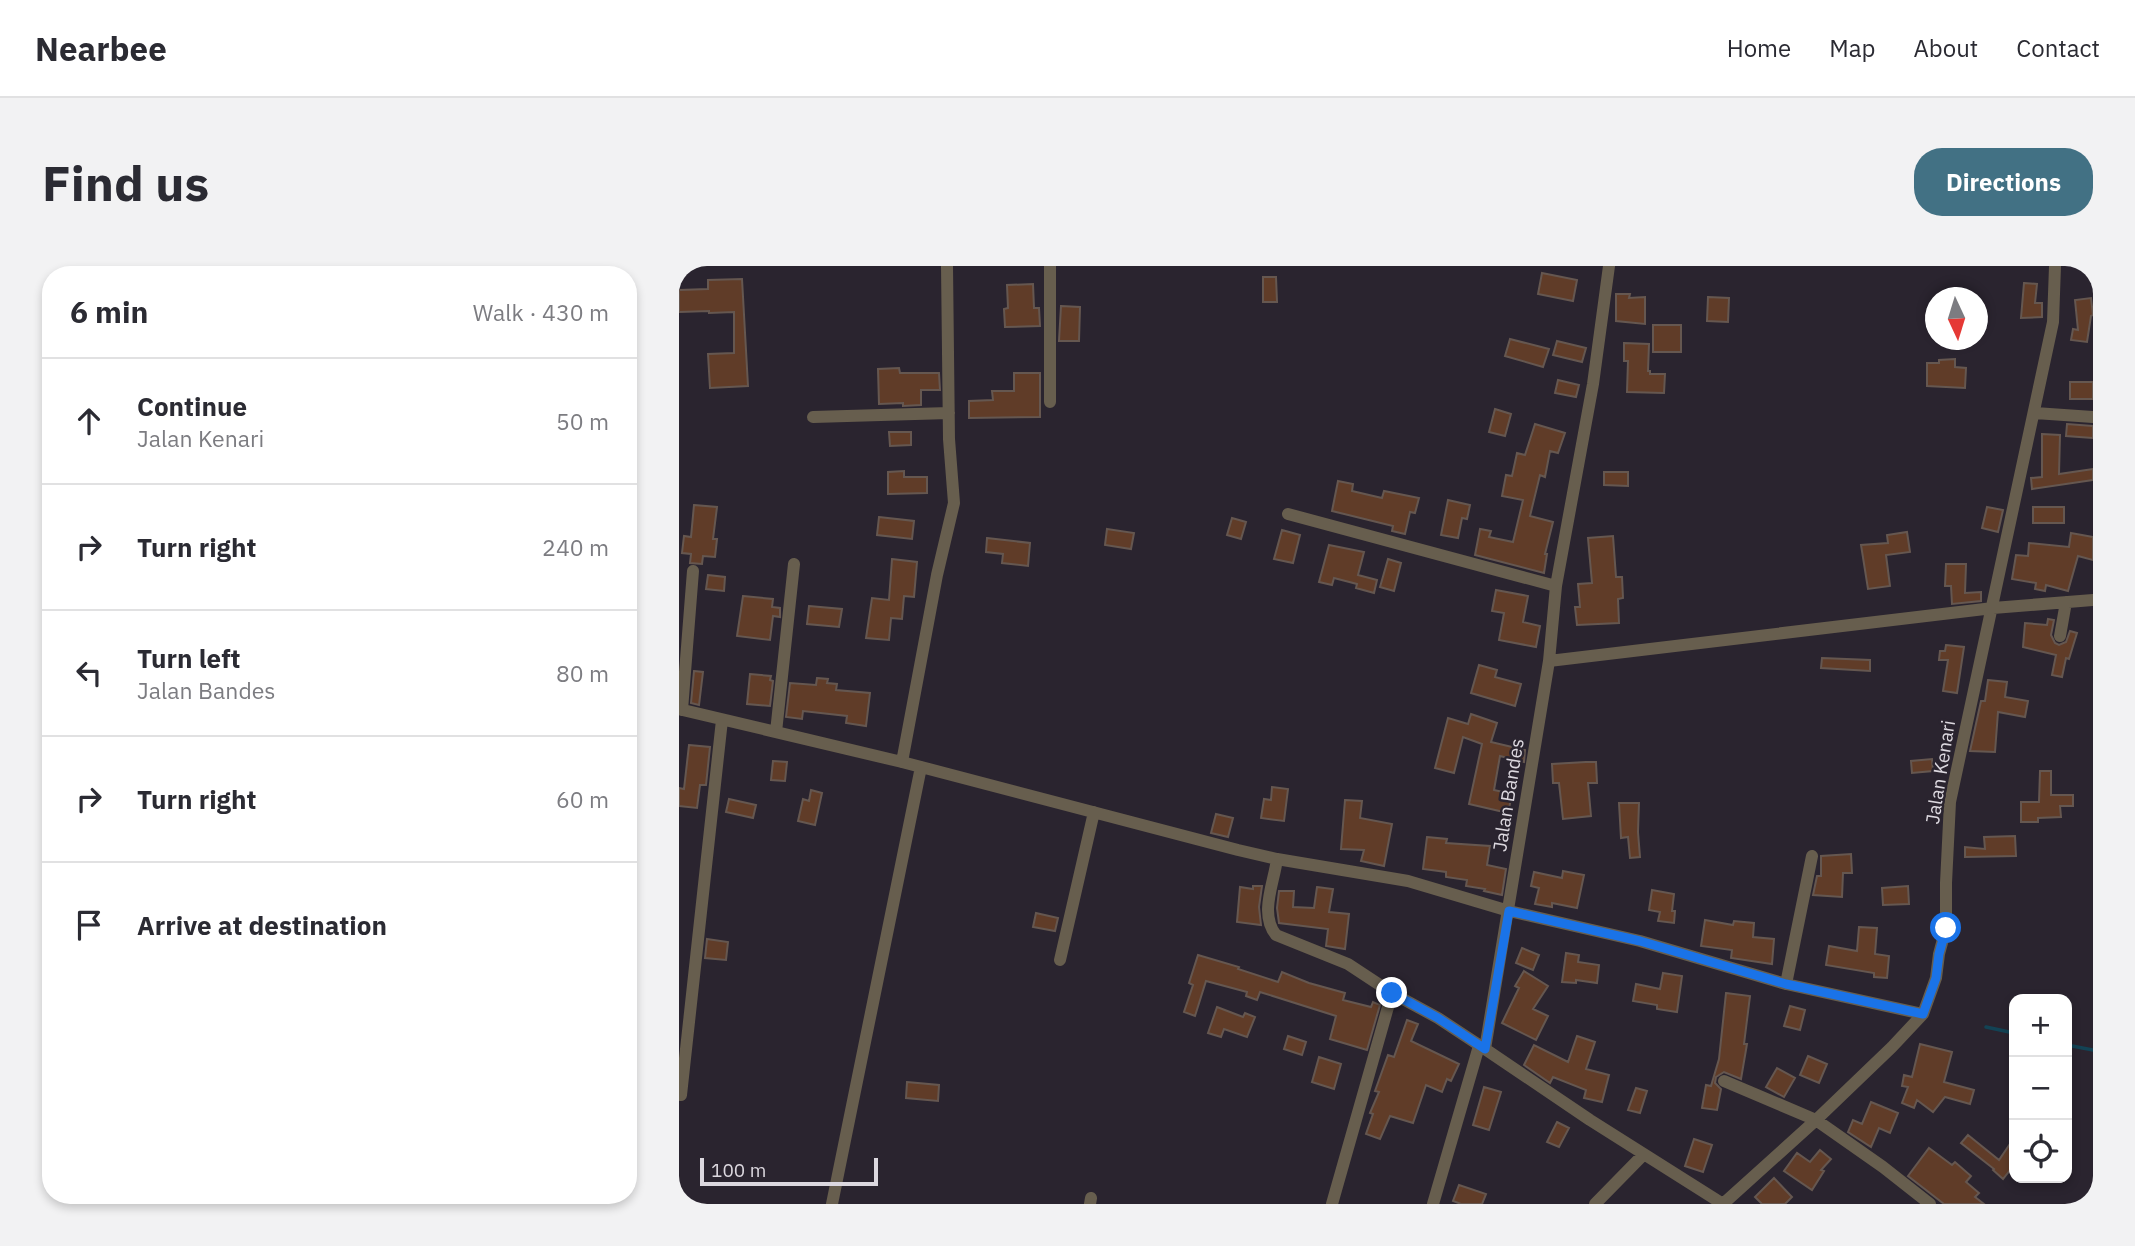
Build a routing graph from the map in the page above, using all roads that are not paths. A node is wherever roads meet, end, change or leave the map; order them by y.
1 (947, 266) edge
2 (1050, 266) edge
3 (1609, 266) edge
4 (2055, 266) edge
5 (1050, 402) dead end
6 (2035, 412) junction
7 (949, 413) junction
8 (813, 417) dead end
9 (2093, 417) edge
10 (1288, 514) dead end
11 (794, 564) dead end
12 (693, 571) dead end
13 (1556, 586) junction
14 (2093, 600) edge
15 (2066, 602) junction
16 (1993, 608) junction
17 (2060, 636) dead end
18 (1549, 661) junction
19 (680, 710) edge
20 (722, 720) junction
21 (776, 732) junction
22 (902, 762) junction
23 (921, 767) junction
24 (1094, 812) junction
25 (1812, 856) dead end
26 (1277, 859) junction
27 (1509, 911) junction
28 (1061, 960) dead end
29 (1786, 984) junction
30 (1392, 993) junction
31 (1923, 1014) junction
32 (1482, 1047) junction
33 (1724, 1081) dead end
34 (681, 1095) edge
35 (1815, 1120) junction
36 (1643, 1155) junction
37 (832, 1204) edge
38 (1332, 1204) edge
39 (1433, 1204) edge
40 (1595, 1204) edge
41 (1723, 1204) edge
42 (1930, 1204) edge

1 - 7 street
2 - 5 street
3 - 13 street, Jalan Bandes
4 - 6 street, Jalan Kenari
6 - 9 street
6 - 16 street, Jalan Kenari
7 - 8 street
7 - 22 street
10 - 13 street
11 - 21 street
12 - 19 street
13 - 18 street, Jalan Bandes
14 - 15 street
15 - 16 street
15 - 17 street
16 - 18 street
16 - 31 street, Jalan Kenari
18 - 27 street, Jalan Bandes
19 - 20 street
20 - 21 street
20 - 34 street
21 - 22 street
22 - 23 street
23 - 24 street
23 - 37 street
24 - 26 street
24 - 28 street
25 - 29 street
26 - 27 street
26 - 30 street
27 - 29 street
27 - 32 street, Jalan Bandes
29 - 31 street
30 - 32 street
30 - 38 street
31 - 35 street, Jalan Kenari
32 - 36 street
32 - 39 street, Jalan Bandes
33 - 35 street
35 - 41 street, Jalan Kenari
35 - 42 street
36 - 40 street
36 - 41 street

